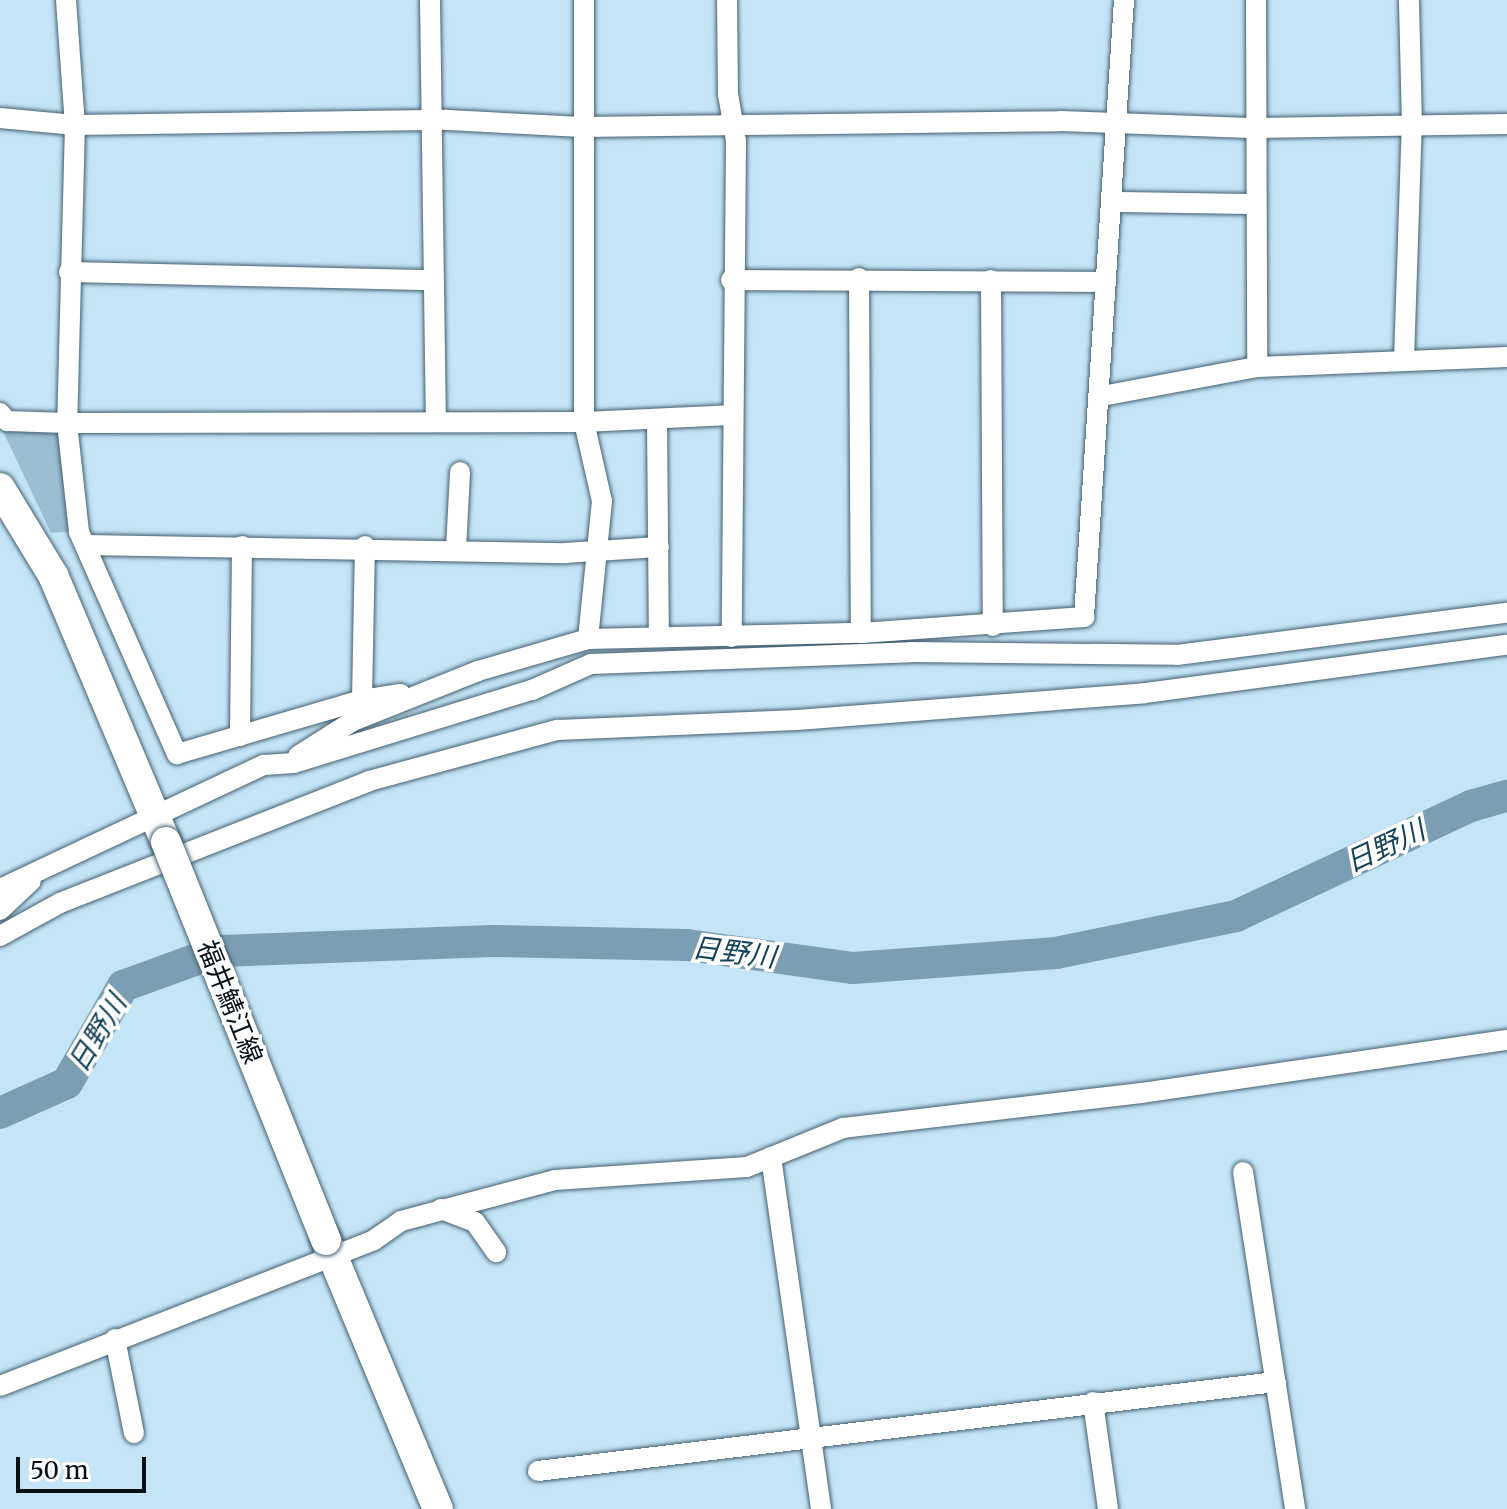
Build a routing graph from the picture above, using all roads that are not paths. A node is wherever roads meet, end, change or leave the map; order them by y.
1 (66, 0) edge
2 (430, 0) edge
3 (584, 0) edge
4 (727, 0) edge
5 (1124, 0) edge
6 (1256, 0) edge
7 (1409, 0) edge
8 (0, 118) edge
9 (434, 122) junction
10 (730, 122) junction
11 (1117, 124) junction
12 (1507, 124) edge
13 (75, 125) junction
14 (1412, 125) junction
15 (582, 127) junction
16 (1256, 128) junction
17 (1113, 202) junction
18 (1256, 204) junction
19 (69, 272) junction
20 (859, 278) junction
21 (433, 280) junction
22 (731, 280) junction
23 (991, 280) junction
24 (1106, 282) junction
25 (1507, 357) edge
26 (1404, 360) junction
27 (1257, 367) junction
28 (1102, 396) junction
29 (0, 413) edge
30 (730, 415) junction
31 (436, 419) junction
32 (657, 419) junction
33 (584, 422) junction
34 (67, 423) junction
35 (460, 472) dead end
36 (4, 506) edge
37 (86, 545) junction
38 (242, 546) junction
39 (365, 546) junction
40 (659, 547) junction
41 (595, 548) junction
42 (456, 549) junction
43 (1507, 613) edge
44 (993, 626) junction
45 (861, 633) junction
46 (659, 637) junction
47 (732, 637) junction
48 (588, 639) junction
49 (1507, 645) edge
50 (437, 689) junction
51 (362, 700) junction
52 (240, 736) junction
53 (294, 763) junction
54 (161, 828) junction
55 (45, 867) junction
56 (0, 889) edge
57 (0, 910) edge
58 (0, 936) edge
59 (1507, 1040) edge
60 (771, 1157) junction
61 (1243, 1172) dead end
62 (441, 1209) junction
63 (330, 1248) junction
64 (496, 1252) dead end
65 (115, 1339) junction
66 (1276, 1382) junction
67 (0, 1386) edge
68 (1093, 1402) junction
69 (134, 1433) dead end
70 (811, 1436) junction
71 (538, 1471) dead end
72 (438, 1509) edge
73 (821, 1509) edge
74 (1108, 1509) edge
75 (1295, 1509) edge

1 - 13 street
2 - 9 street
3 - 15 street
4 - 10 street
5 - 11 street
6 - 16 street
7 - 14 street
8 - 13 street
9 - 13 street
9 - 15 street
9 - 21 street
10 - 11 street
10 - 15 street
10 - 22 street
11 - 16 street
11 - 17 street
12 - 14 street
13 - 19 street
14 - 16 street
14 - 26 street
15 - 33 street
16 - 18 street
17 - 18 street
17 - 24 street
18 - 27 street
19 - 21 street
19 - 34 street
20 - 22 street
20 - 23 street
20 - 45 street
21 - 31 street
22 - 30 street
23 - 24 street
23 - 44 street
24 - 28 street
25 - 26 street
26 - 27 street
27 - 28 street
28 - 44 street
29 - 34 street
30 - 32 street
30 - 47 street
31 - 33 street
31 - 34 street
32 - 33 street
32 - 40 street
33 - 41 street
34 - 37 street
35 - 42 street
36 - 54 main road, 福井鯖江線
37 - 38 street
37 - 52 street
38 - 39 street
38 - 52 street
39 - 42 street
39 - 51 street
40 - 41 street
40 - 46 street
41 - 42 street
41 - 48 street
43 - 53 street
44 - 45 street
45 - 47 street
46 - 47 street
46 - 48 street
48 - 50 street
49 - 58 street
50 - 51 street
50 - 53 street
51 - 52 street
53 - 54 street
54 - 55 street
54 - 63 main road, 福井鯖江線, bridge
55 - 56 street
55 - 57 street
59 - 60 street
60 - 62 street
60 - 70 street
61 - 66 street
62 - 63 street
62 - 64 street
63 - 65 street
63 - 72 main road, 福井鯖江線
65 - 67 street
65 - 69 street
66 - 68 street
66 - 75 street
68 - 70 street
68 - 74 street
70 - 71 street
70 - 73 street

